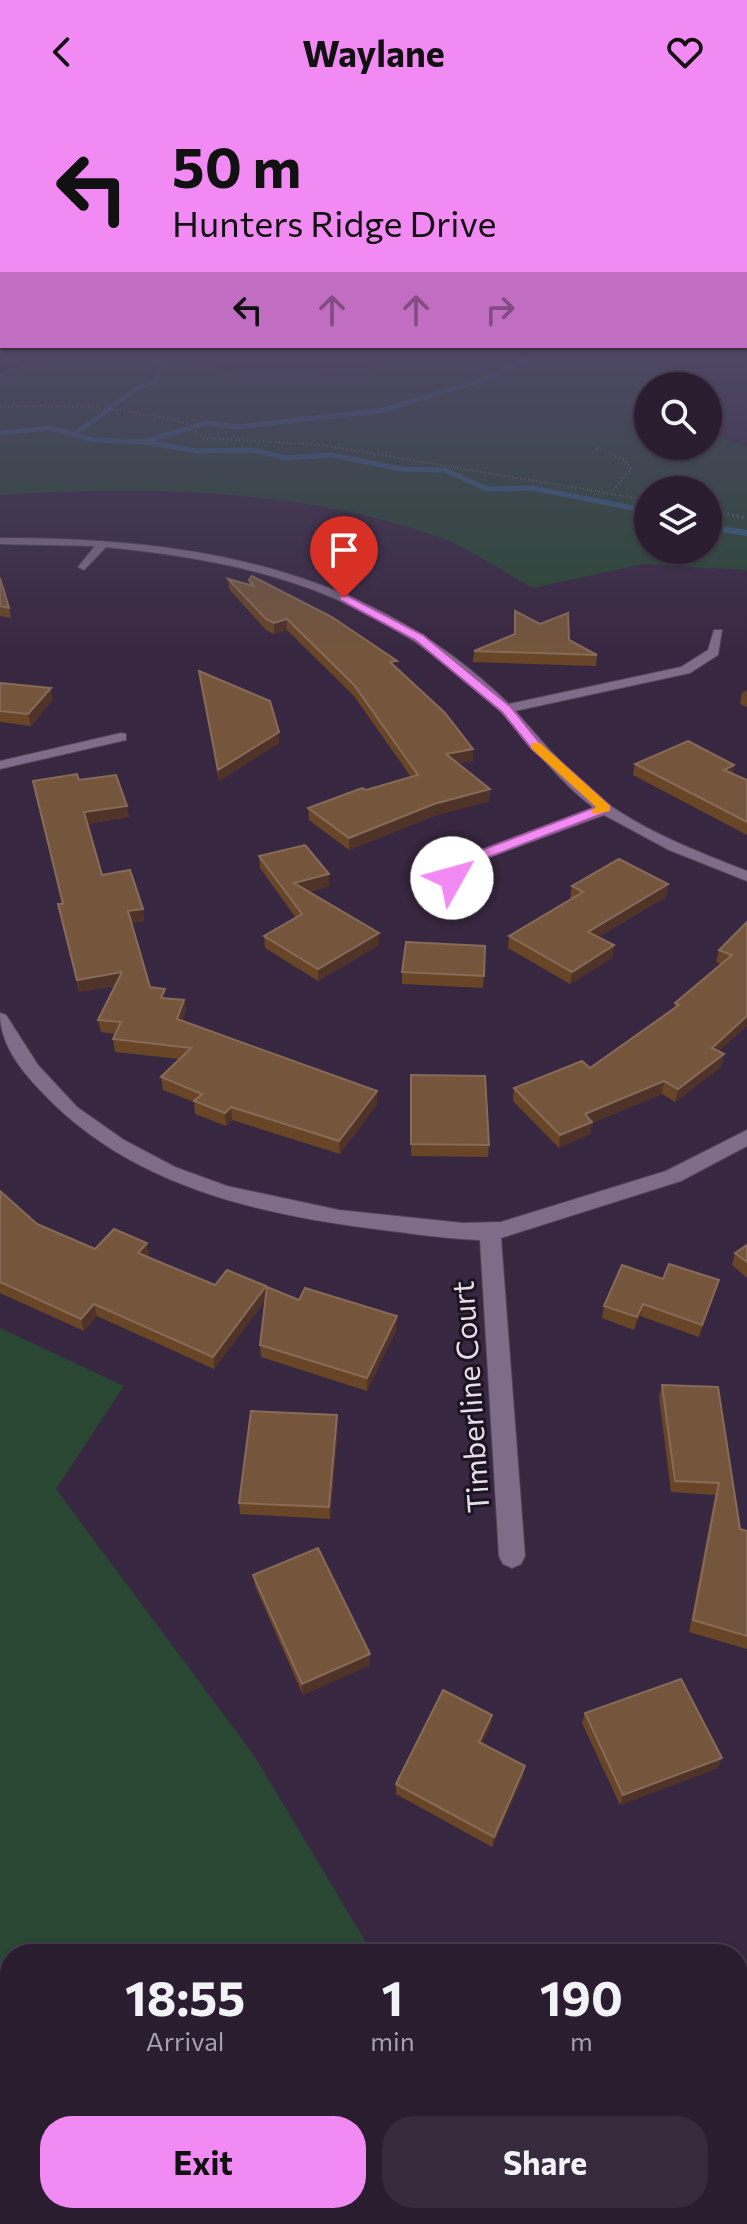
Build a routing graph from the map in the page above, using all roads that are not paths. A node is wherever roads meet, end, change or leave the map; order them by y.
1 (0, 541) edge
2 (103, 544) junction
3 (84, 567) dead end
4 (718, 633) dead end
5 (506, 709) junction
6 (121, 737) dead end
7 (0, 765) edge
8 (605, 809) junction
9 (747, 876) edge
10 (440, 892) dead end
11 (0, 1019) edge
12 (747, 1137) edge
13 (490, 1232) junction
14 (512, 1556) dead end

1 - 2 street
2 - 3 street
2 - 5 street
4 - 5 street
5 - 8 street
6 - 7 street
8 - 9 street
8 - 10 street
11 - 13 street
12 - 13 street
13 - 14 street, Timberline Court

